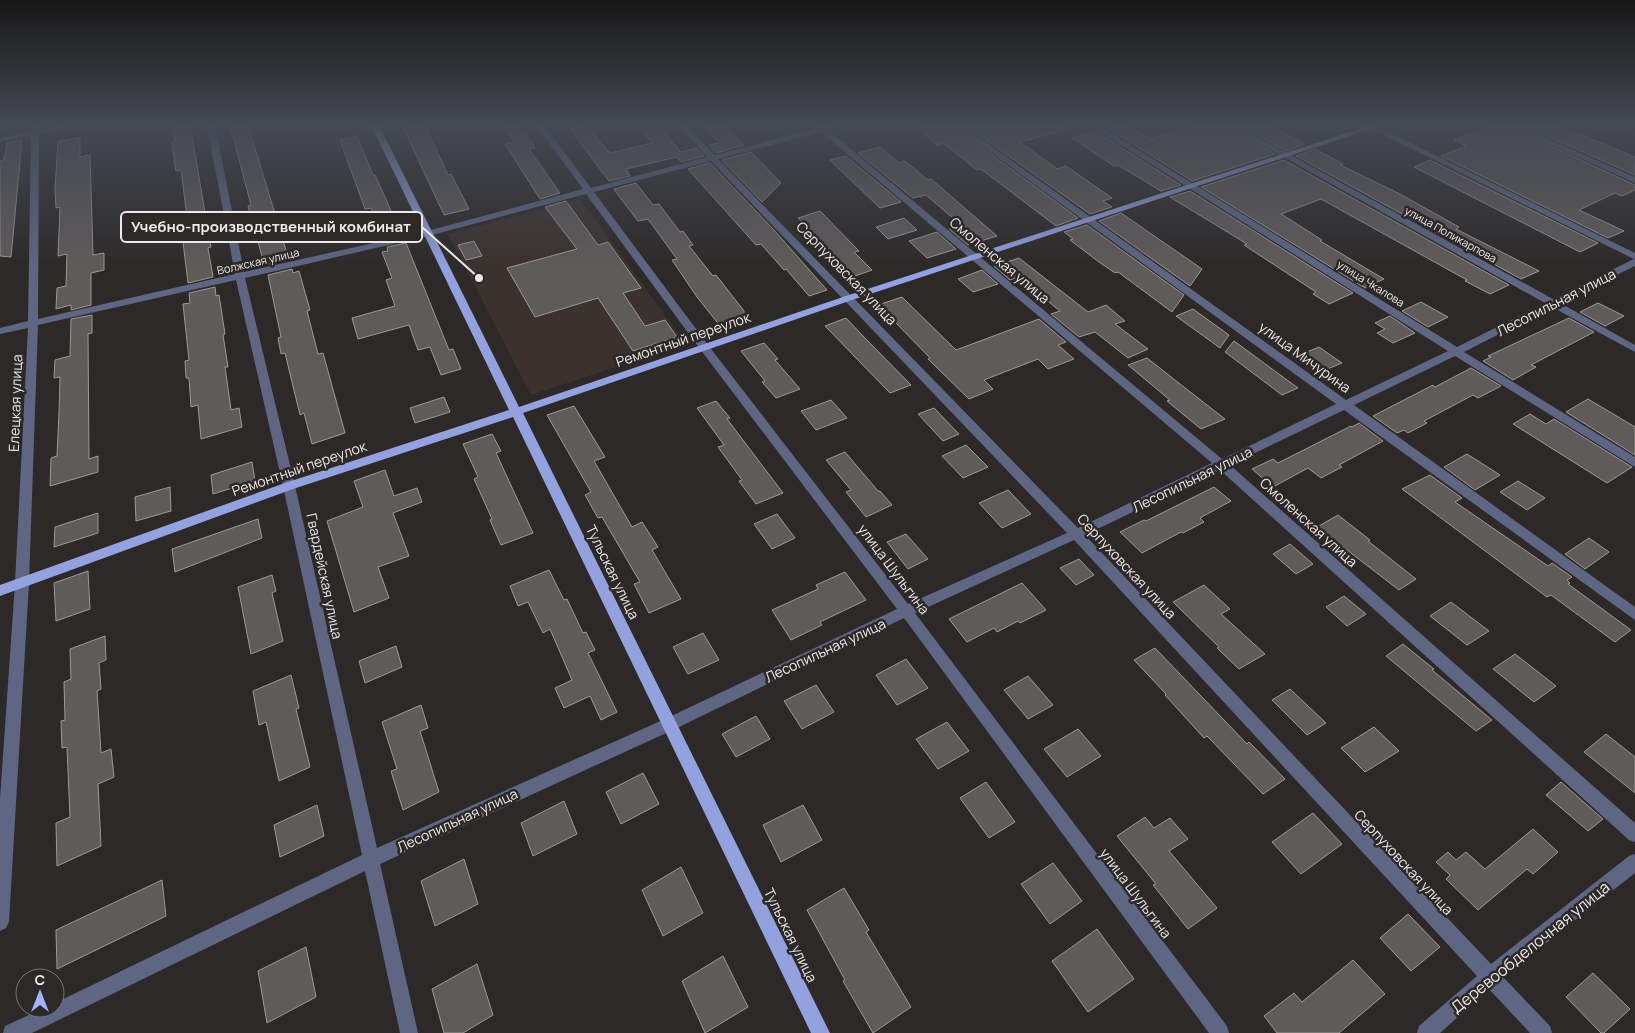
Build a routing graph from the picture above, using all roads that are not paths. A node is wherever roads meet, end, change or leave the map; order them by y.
1 (35, 173) edge
2 (220, 173) edge
3 (399, 173) edge
4 (576, 173) edge
5 (651, 173) edge
6 (728, 173) edge
7 (874, 173) edge
8 (1023, 173) edge
9 (1169, 173) edge
10 (1234, 173) edge
11 (1318, 173) edge
12 (1467, 173) edge
13 (1620, 173) edge
14 (1635, 180) edge
15 (1191, 187) junction
16 (588, 190) junction
17 (1089, 221) junction
18 (428, 233) junction
19 (973, 257) junction
20 (1635, 257) edge
21 (1635, 262) edge
22 (240, 277) junction
23 (849, 298) junction
24 (1553, 304) junction
25 (33, 323) junction
26 (0, 331) edge
27 (704, 347) junction
28 (1635, 349) edge
29 (1457, 351) junction
30 (1345, 404) junction
31 (515, 412) junction
32 (1635, 463) edge
33 (1222, 464) junction
34 (289, 486) junction
35 (1076, 534) junction
36 (22, 583) junction
37 (0, 591) edge
38 (906, 611) junction
39 (1635, 614) edge
40 (670, 724) junction
41 (1635, 834) edge
42 (370, 860) junction
43 (1635, 862) edge
44 (0, 922) edge
45 (1488, 976) junction
46 (12, 1033) edge
47 (409, 1033) edge
48 (821, 1033) edge
49 (1220, 1033) edge
50 (1426, 1033) edge
51 (1543, 1033) edge

1 - 25 street, Елецкая улица
2 - 22 street, Гвардейская улица
3 - 18 main road, Тульская улица
4 - 16 street, улица Шульгина
5 - 16 street, Волжская улица
6 - 23 street, Серпуховская улица
7 - 19 street, Смоленская улица
8 - 17 street, улица Мичурина
9 - 15 street, улица Чкалова
10 - 15 main road, Ремонтный переулок
11 - 24 street, улица Поликарпова
12 - 20 street
13 - 14 street
15 - 17 main road, Ремонтный переулок
15 - 29 street, улица Чкалова
16 - 18 street, Волжская улица
16 - 27 street, улица Шульгина
17 - 19 main road, Ремонтный переулок
17 - 30 street, улица Мичурина
18 - 22 street, Волжская улица
18 - 31 main road, Тульская улица
19 - 23 main road, Ремонтный переулок
19 - 33 street, Смоленская улица
21 - 24 street, Лесопильная улица
22 - 25 street, Волжская улица
22 - 34 street, Гвардейская улица
23 - 27 main road, Ремонтный переулок
23 - 35 street, Серпуховская улица
24 - 28 street, улица Поликарпова
24 - 29 street, Лесопильная улица
25 - 26 street, Волжская улица
25 - 36 street, Елецкая улица
27 - 31 main road, Ремонтный переулок
27 - 38 street, улица Шульгина
29 - 30 street, Лесопильная улица
29 - 32 street, улица Чкалова
30 - 33 street, Лесопильная улица
30 - 39 street, улица Мичурина
31 - 34 main road, Ремонтный переулок
31 - 40 main road, Тульская улица
33 - 35 street, Лесопильная улица
33 - 41 street, Смоленская улица
34 - 36 main road, Ремонтный переулок
34 - 42 street, Гвардейская улица
35 - 38 street, Лесопильная улица
35 - 45 street, Серпуховская улица
36 - 37 main road, Ремонтный переулок
36 - 44 street, Елецкая улица
38 - 40 street, Лесопильная улица
38 - 49 street, улица Шульгина
40 - 42 street, Лесопильная улица
40 - 48 main road, Тульская улица
42 - 46 street, Лесопильная улица
42 - 47 street, Гвардейская улица
43 - 45 street, Деревообделочная улица
45 - 50 street, Деревообделочная улица
45 - 51 street, Серпуховская улица

